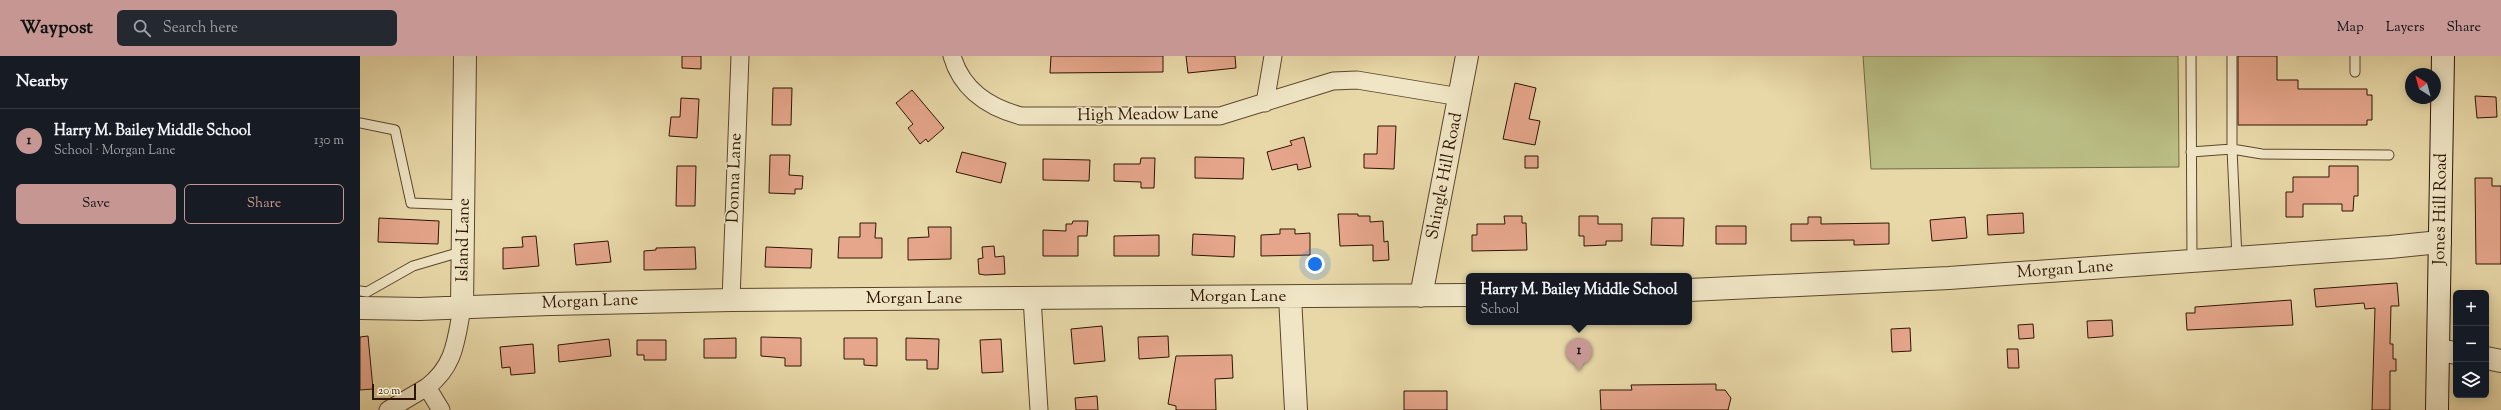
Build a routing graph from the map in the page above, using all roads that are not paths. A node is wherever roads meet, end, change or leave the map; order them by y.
1 (465, 56) edge
2 (740, 56) edge
3 (952, 56) edge
4 (1273, 56) edge
5 (1467, 56) edge
6 (2191, 56) edge
7 (2232, 56) edge
8 (2355, 56) edge
9 (2443, 56) edge
10 (2355, 72) dead end
11 (1460, 97) junction
12 (1265, 103) junction
13 (360, 123) edge
14 (2232, 149) junction
15 (2191, 152) junction
16 (2388, 154) dead end
17 (464, 206) junction
18 (2440, 242) junction
19 (464, 251) junction
20 (2237, 258) junction
21 (2192, 261) junction
22 (1692, 290) edge
23 (360, 291) edge
24 (1466, 295) edge
25 (1421, 296) junction
26 (1290, 297) junction
27 (1032, 298) junction
28 (731, 300) junction
29 (360, 308) edge
30 (462, 308) junction
31 (2447, 351) edge
32 (2489, 359) edge
33 (2501, 361) edge
34 (427, 387) junction
35 (388, 410) edge
36 (441, 410) edge
37 (1039, 410) edge
38 (1296, 410) edge
39 (2437, 410) edge

1 - 17 street, Island Lane
2 - 28 street, Donna Lane
3 - 12 street, High Meadow Lane
4 - 12 street
5 - 11 street, Shingle Hill Road
6 - 15 lane
7 - 14 lane
8 - 10 lane
9 - 18 street, Jones Hill Road
11 - 12 street, High Meadow Lane
11 - 25 street, Shingle Hill Road
13 - 17 lane
14 - 15 lane
14 - 16 lane
14 - 20 lane
15 - 21 lane
17 - 19 street, Island Lane
18 - 20 street, Morgan Lane
18 - 31 street, Jones Hill Road
19 - 23 lane
19 - 30 street, Island Lane
20 - 21 street, Morgan Lane
21 - 22 street, Morgan Lane
24 - 25 street, Morgan Lane
25 - 26 street, Morgan Lane
26 - 27 street, Morgan Lane
26 - 38 street
27 - 28 street, Morgan Lane
27 - 37 street
28 - 30 street, Morgan Lane
29 - 30 street, Morgan Lane
30 - 34 street, Island Lane
31 - 39 street, Jones Hill Road
32 - 33 street
34 - 35 street, Island Lane
34 - 36 street

